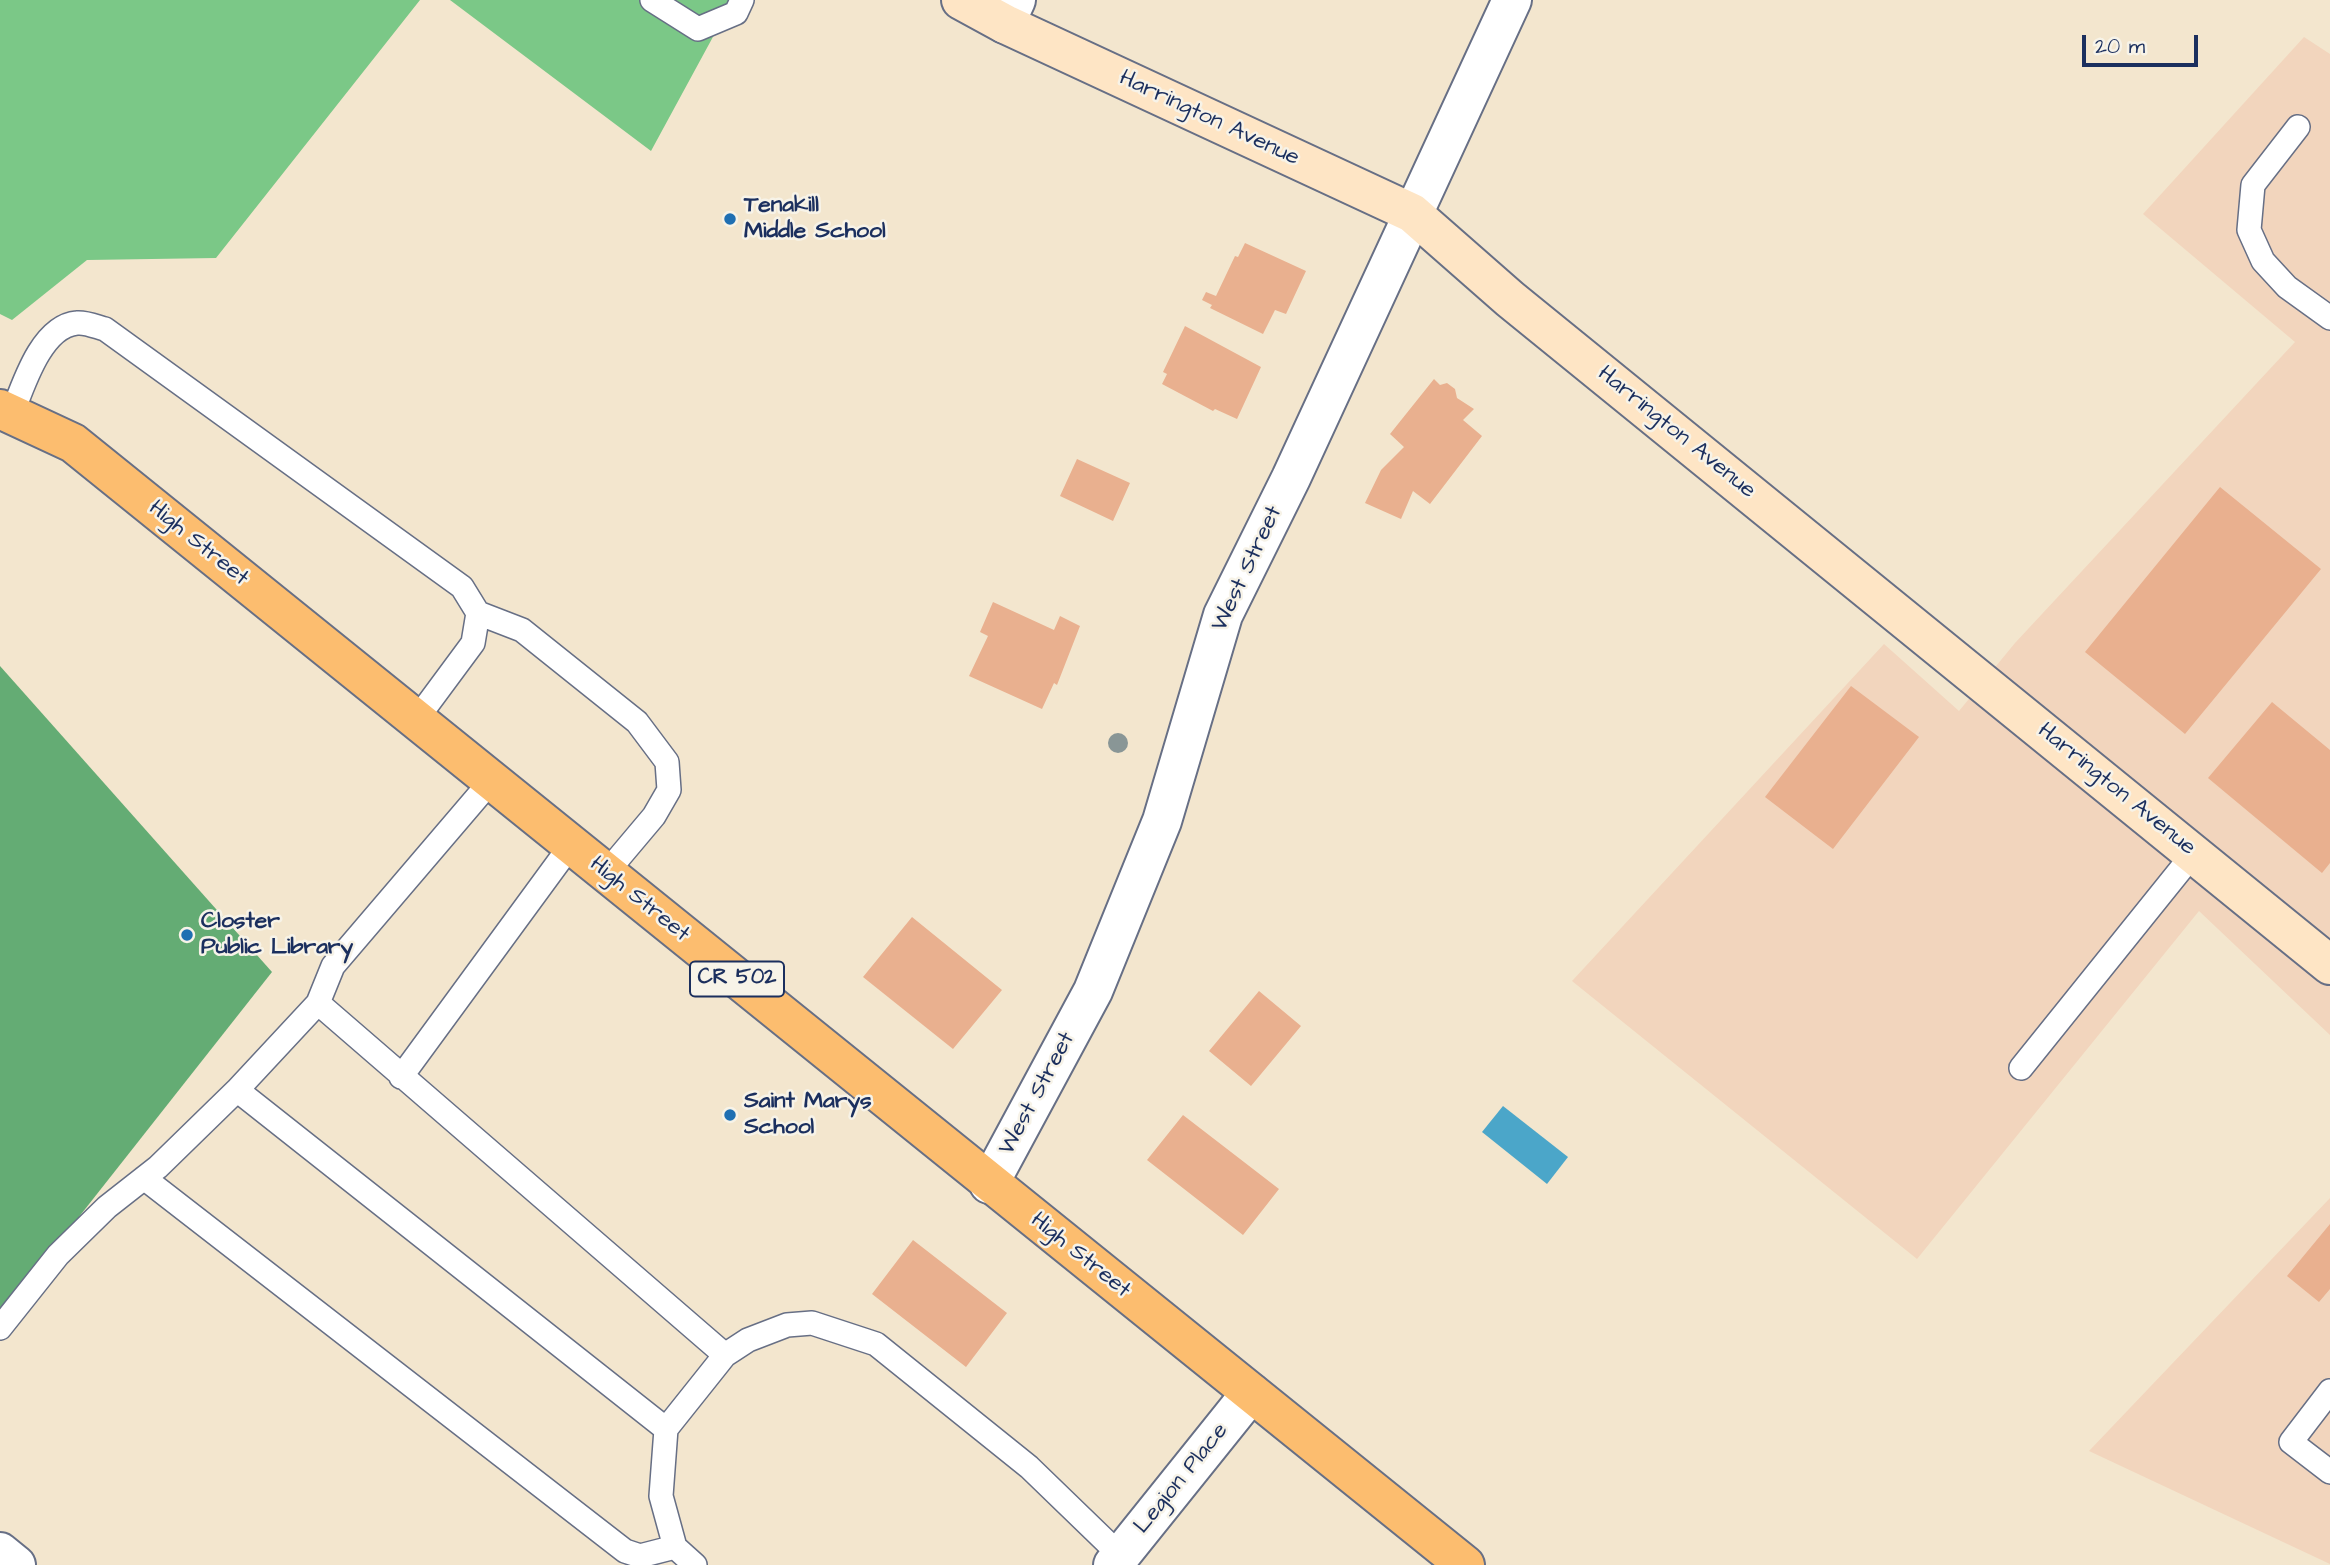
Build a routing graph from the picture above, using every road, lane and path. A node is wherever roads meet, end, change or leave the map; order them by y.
1 (652, 0) edge
2 (742, 0) edge
3 (961, 0) edge
4 (1512, 0) edge
5 (1010, 12) edge
6 (2298, 127) dead end
7 (1412, 213) junction
8 (2330, 318) edge
9 (6, 412) edge
10 (478, 613) junction
11 (416, 720) junction
12 (491, 781) junction
13 (571, 845) junction
14 (2194, 853) junction
15 (606, 873) junction
16 (2330, 965) edge
17 (318, 1003) junction
18 (2021, 1068) dead end
19 (401, 1077) junction
20 (237, 1090) junction
21 (144, 1178) junction
22 (989, 1184) junction
23 (0, 1328) edge
24 (724, 1355) junction
25 (2330, 1391) edge
26 (1251, 1393) junction
27 (666, 1429) junction
28 (2330, 1472) edge
29 (675, 1547) junction
30 (0, 1552) edge
31 (1117, 1560) edge
32 (16, 1565) edge
33 (695, 1565) edge
34 (1465, 1565) edge

1 - 2 lane
3 - 5 street, Harrington Avenue
4 - 7 street, West Street
5 - 7 street, Harrington Avenue
6 - 8 lane
7 - 14 street, Harrington Avenue
7 - 22 street, West Street
9 - 10 lane
9 - 11 main road, High Street / CR 502
10 - 11 lane
10 - 15 lane
11 - 12 main road, High Street / CR 502
12 - 13 main road, High Street / CR 502
12 - 17 lane
13 - 15 main road, High Street / CR 502
13 - 19 lane
14 - 16 street, Harrington Avenue
14 - 18 lane
15 - 22 main road, High Street / CR 502
17 - 19 lane
17 - 20 lane
19 - 24 lane
20 - 21 lane
20 - 27 lane
21 - 23 lane
21 - 29 lane
22 - 26 main road, High Street / CR 502
24 - 27 lane
24 - 31 lane
25 - 28 lane
26 - 31 street, Legion Place
26 - 34 main road, High Street / CR 502
27 - 29 lane
29 - 33 lane
30 - 32 street

